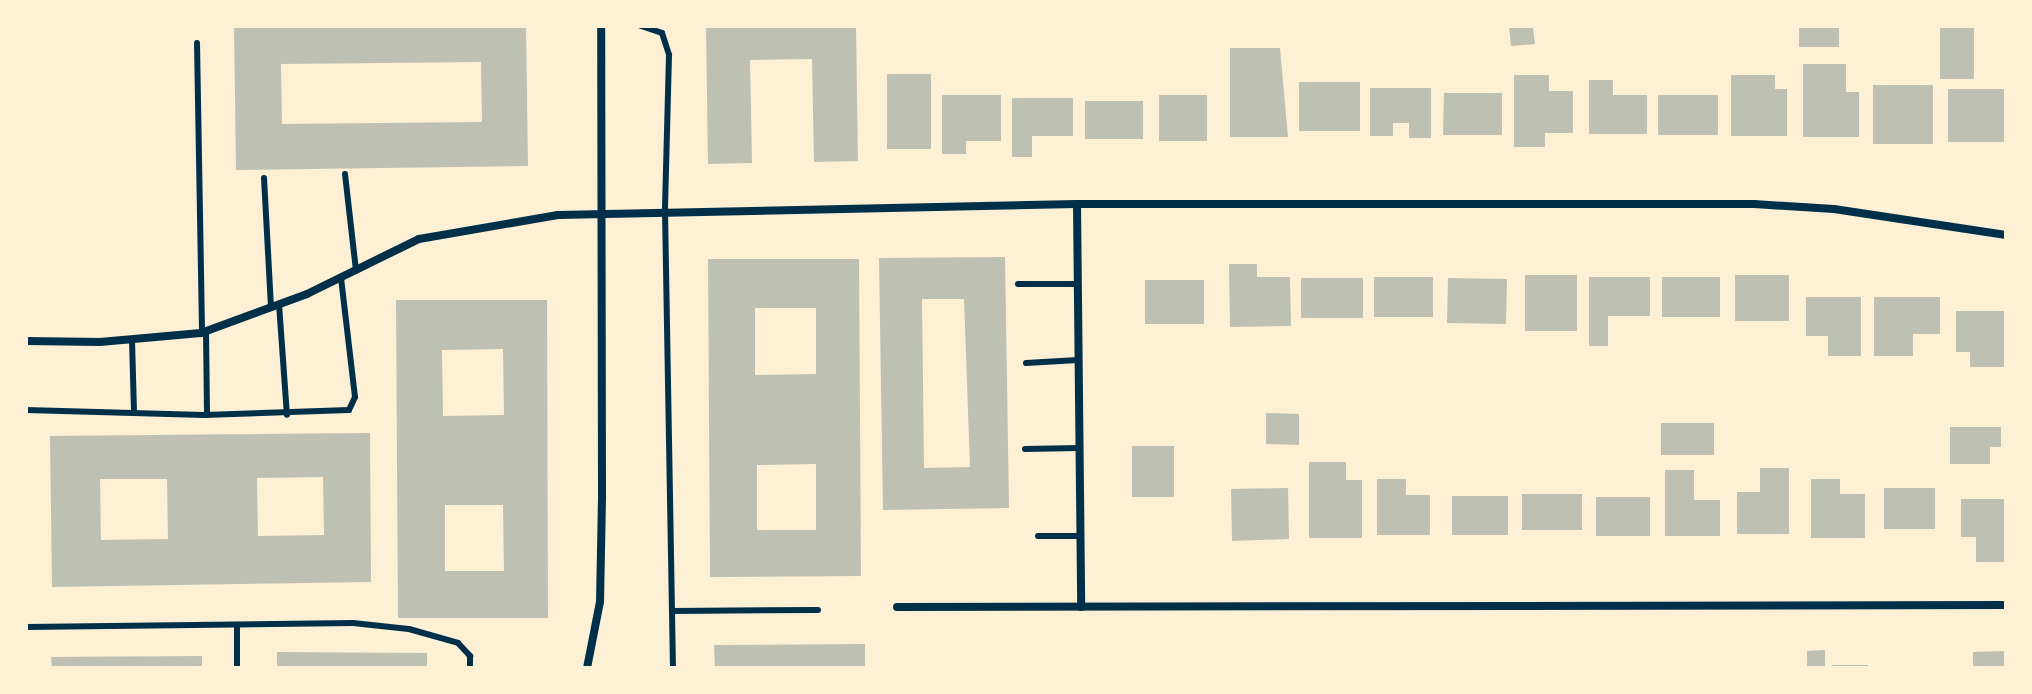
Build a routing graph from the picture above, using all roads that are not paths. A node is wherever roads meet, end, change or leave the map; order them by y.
1 (601, 26) edge
2 (641, 26) edge
3 (197, 43) dead end
4 (345, 174) dead end
5 (264, 178) dead end
6 (1077, 204) junction
7 (665, 211) junction
8 (604, 213) junction
9 (2006, 235) edge
10 (356, 270) junction
11 (341, 277) junction
12 (1018, 284) dead end
13 (1078, 284) junction
14 (275, 306) junction
15 (204, 332) junction
16 (132, 340) junction
17 (26, 341) edge
18 (1078, 360) junction
19 (1026, 363) dead end
20 (26, 410) edge
21 (134, 413) junction
22 (207, 415) junction
23 (287, 415) junction
24 (1079, 448) junction
25 (1025, 449) dead end
26 (1038, 536) dead end
27 (1080, 536) junction
28 (2006, 605) edge
29 (897, 607) dead end
30 (1081, 607) junction
31 (818, 610) dead end
32 (672, 611) junction
33 (237, 625) junction
34 (26, 627) edge
35 (237, 668) edge
36 (470, 668) edge
37 (587, 668) edge
38 (673, 668) edge

1 - 8 street
2 - 7 lane
3 - 15 lane
4 - 10 lane
5 - 14 lane
6 - 7 street
6 - 9 street
6 - 13 street
7 - 8 street
7 - 32 lane
8 - 10 street
8 - 37 street
10 - 11 street
11 - 14 street
11 - 23 lane
12 - 13 lane
13 - 18 street
14 - 15 street
14 - 23 lane
15 - 16 street
15 - 22 lane
16 - 17 street
16 - 21 lane
18 - 19 lane
18 - 24 street
20 - 21 lane
21 - 22 lane
22 - 23 lane
24 - 25 lane
24 - 27 street
26 - 27 lane
27 - 30 street
28 - 30 street
29 - 30 street
31 - 32 lane
32 - 38 lane
33 - 34 lane
33 - 35 lane
33 - 36 lane

